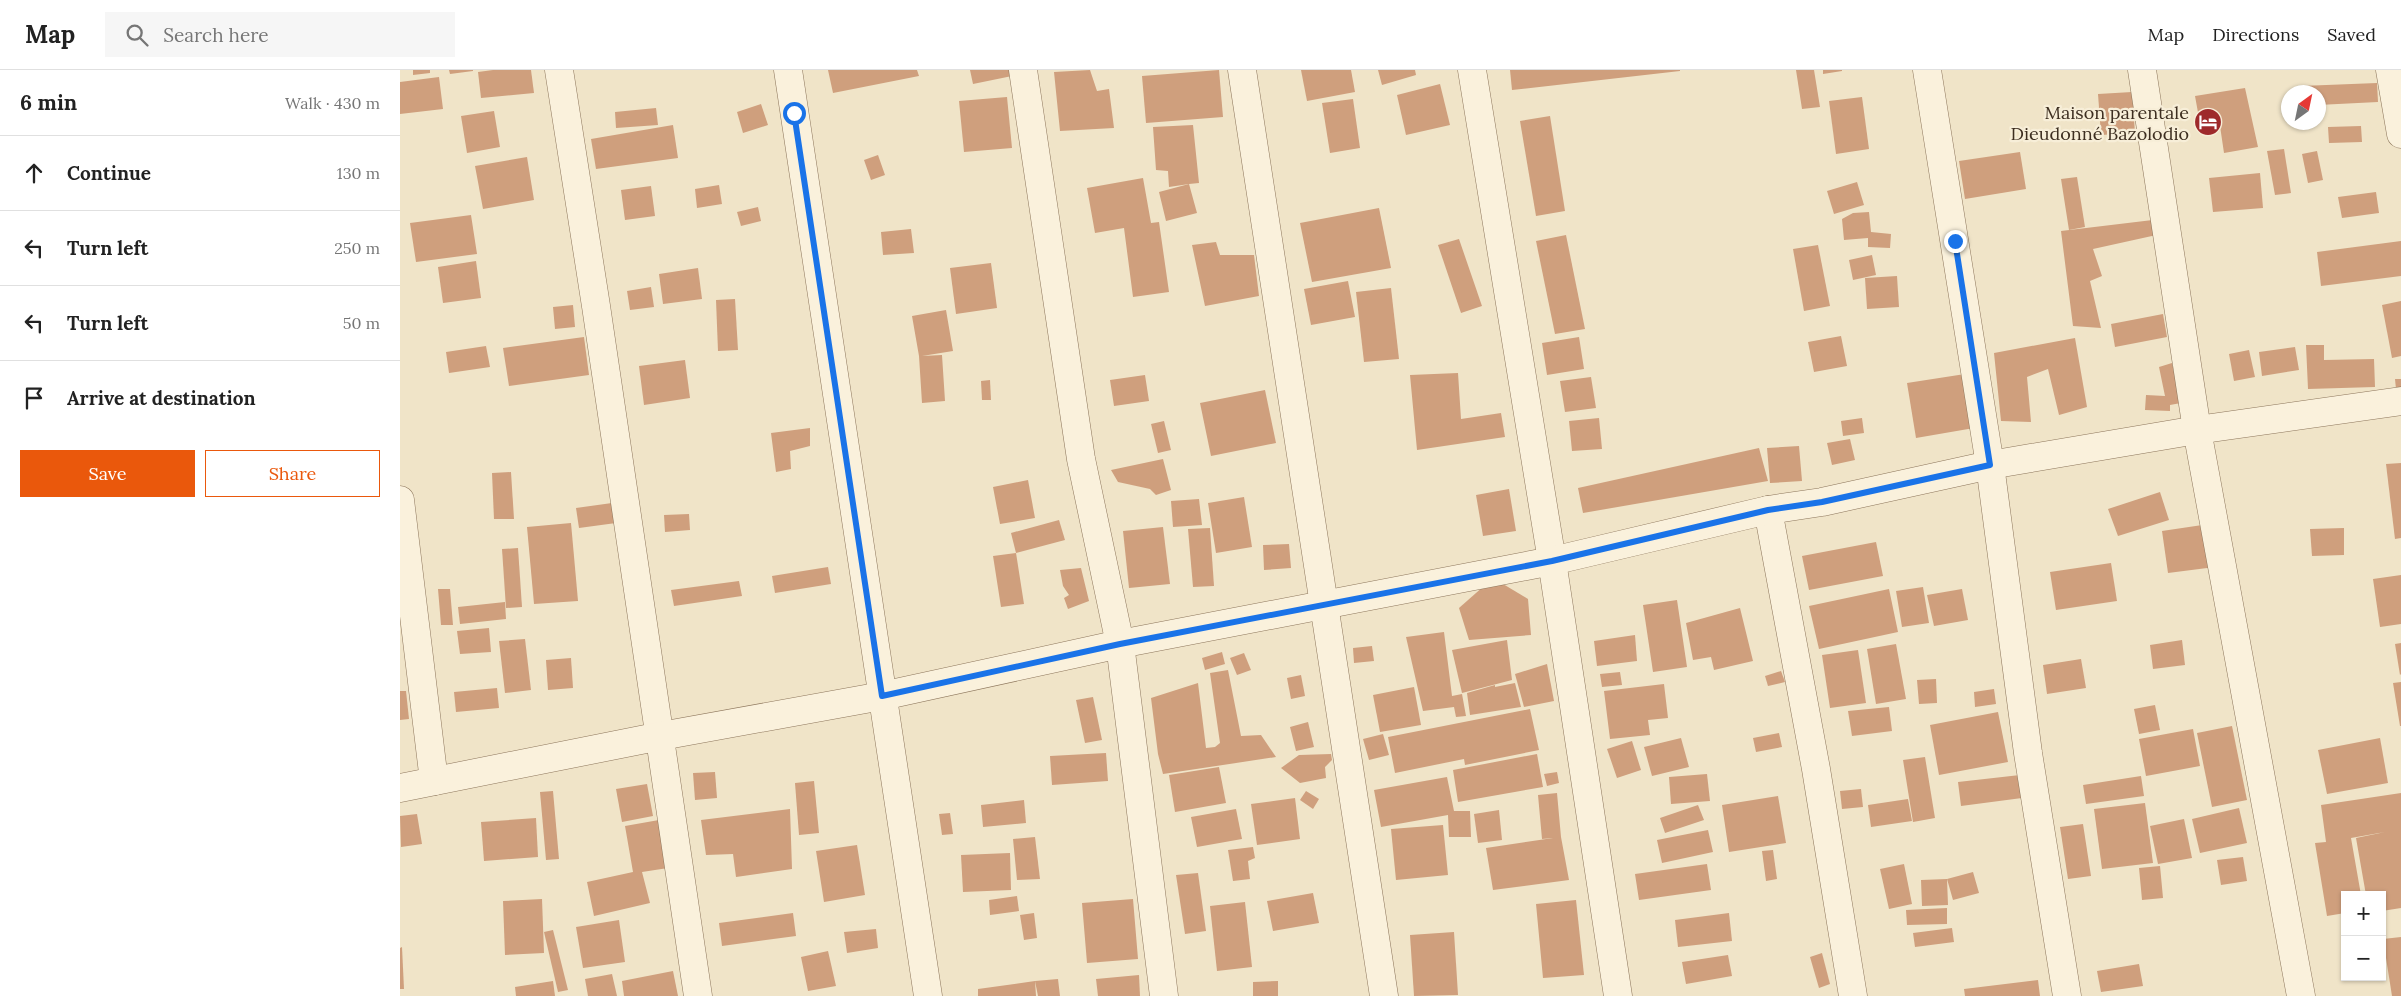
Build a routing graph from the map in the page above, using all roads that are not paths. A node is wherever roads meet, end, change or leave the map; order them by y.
1 (559, 70) edge
2 (788, 70) edge
3 (1023, 70) edge
4 (1242, 70) edge
5 (1472, 70) edge
6 (1927, 70) edge
7 (2142, 70) edge
8 (2390, 70) edge
9 (2401, 134) edge
10 (2401, 401) edge
11 (2198, 430) junction
12 (1990, 465) junction
13 (400, 500) edge
14 (1768, 510) junction
15 (1552, 561) junction
16 (1324, 604) junction
17 (1120, 644) junction
18 (882, 696) junction
19 (661, 736) junction
20 (434, 781) junction
21 (400, 788) edge
22 (698, 996) edge
23 (928, 996) edge
24 (1164, 996) edge
25 (1384, 996) edge
26 (1618, 996) edge
27 (1852, 996) edge
28 (2066, 996) edge
29 (2301, 996) edge

1 - 19 street
2 - 18 street
3 - 17 street
4 - 16 street
5 - 15 street
6 - 12 street
7 - 11 street
8 - 9 street
10 - 11 street
11 - 12 street
11 - 29 street
12 - 14 street
12 - 28 street
13 - 20 street
14 - 15 street
14 - 27 street
15 - 16 street
15 - 26 street
16 - 17 street
16 - 25 street
17 - 18 street
17 - 24 street
18 - 19 street
18 - 23 street
19 - 20 street
19 - 22 street
20 - 21 street

